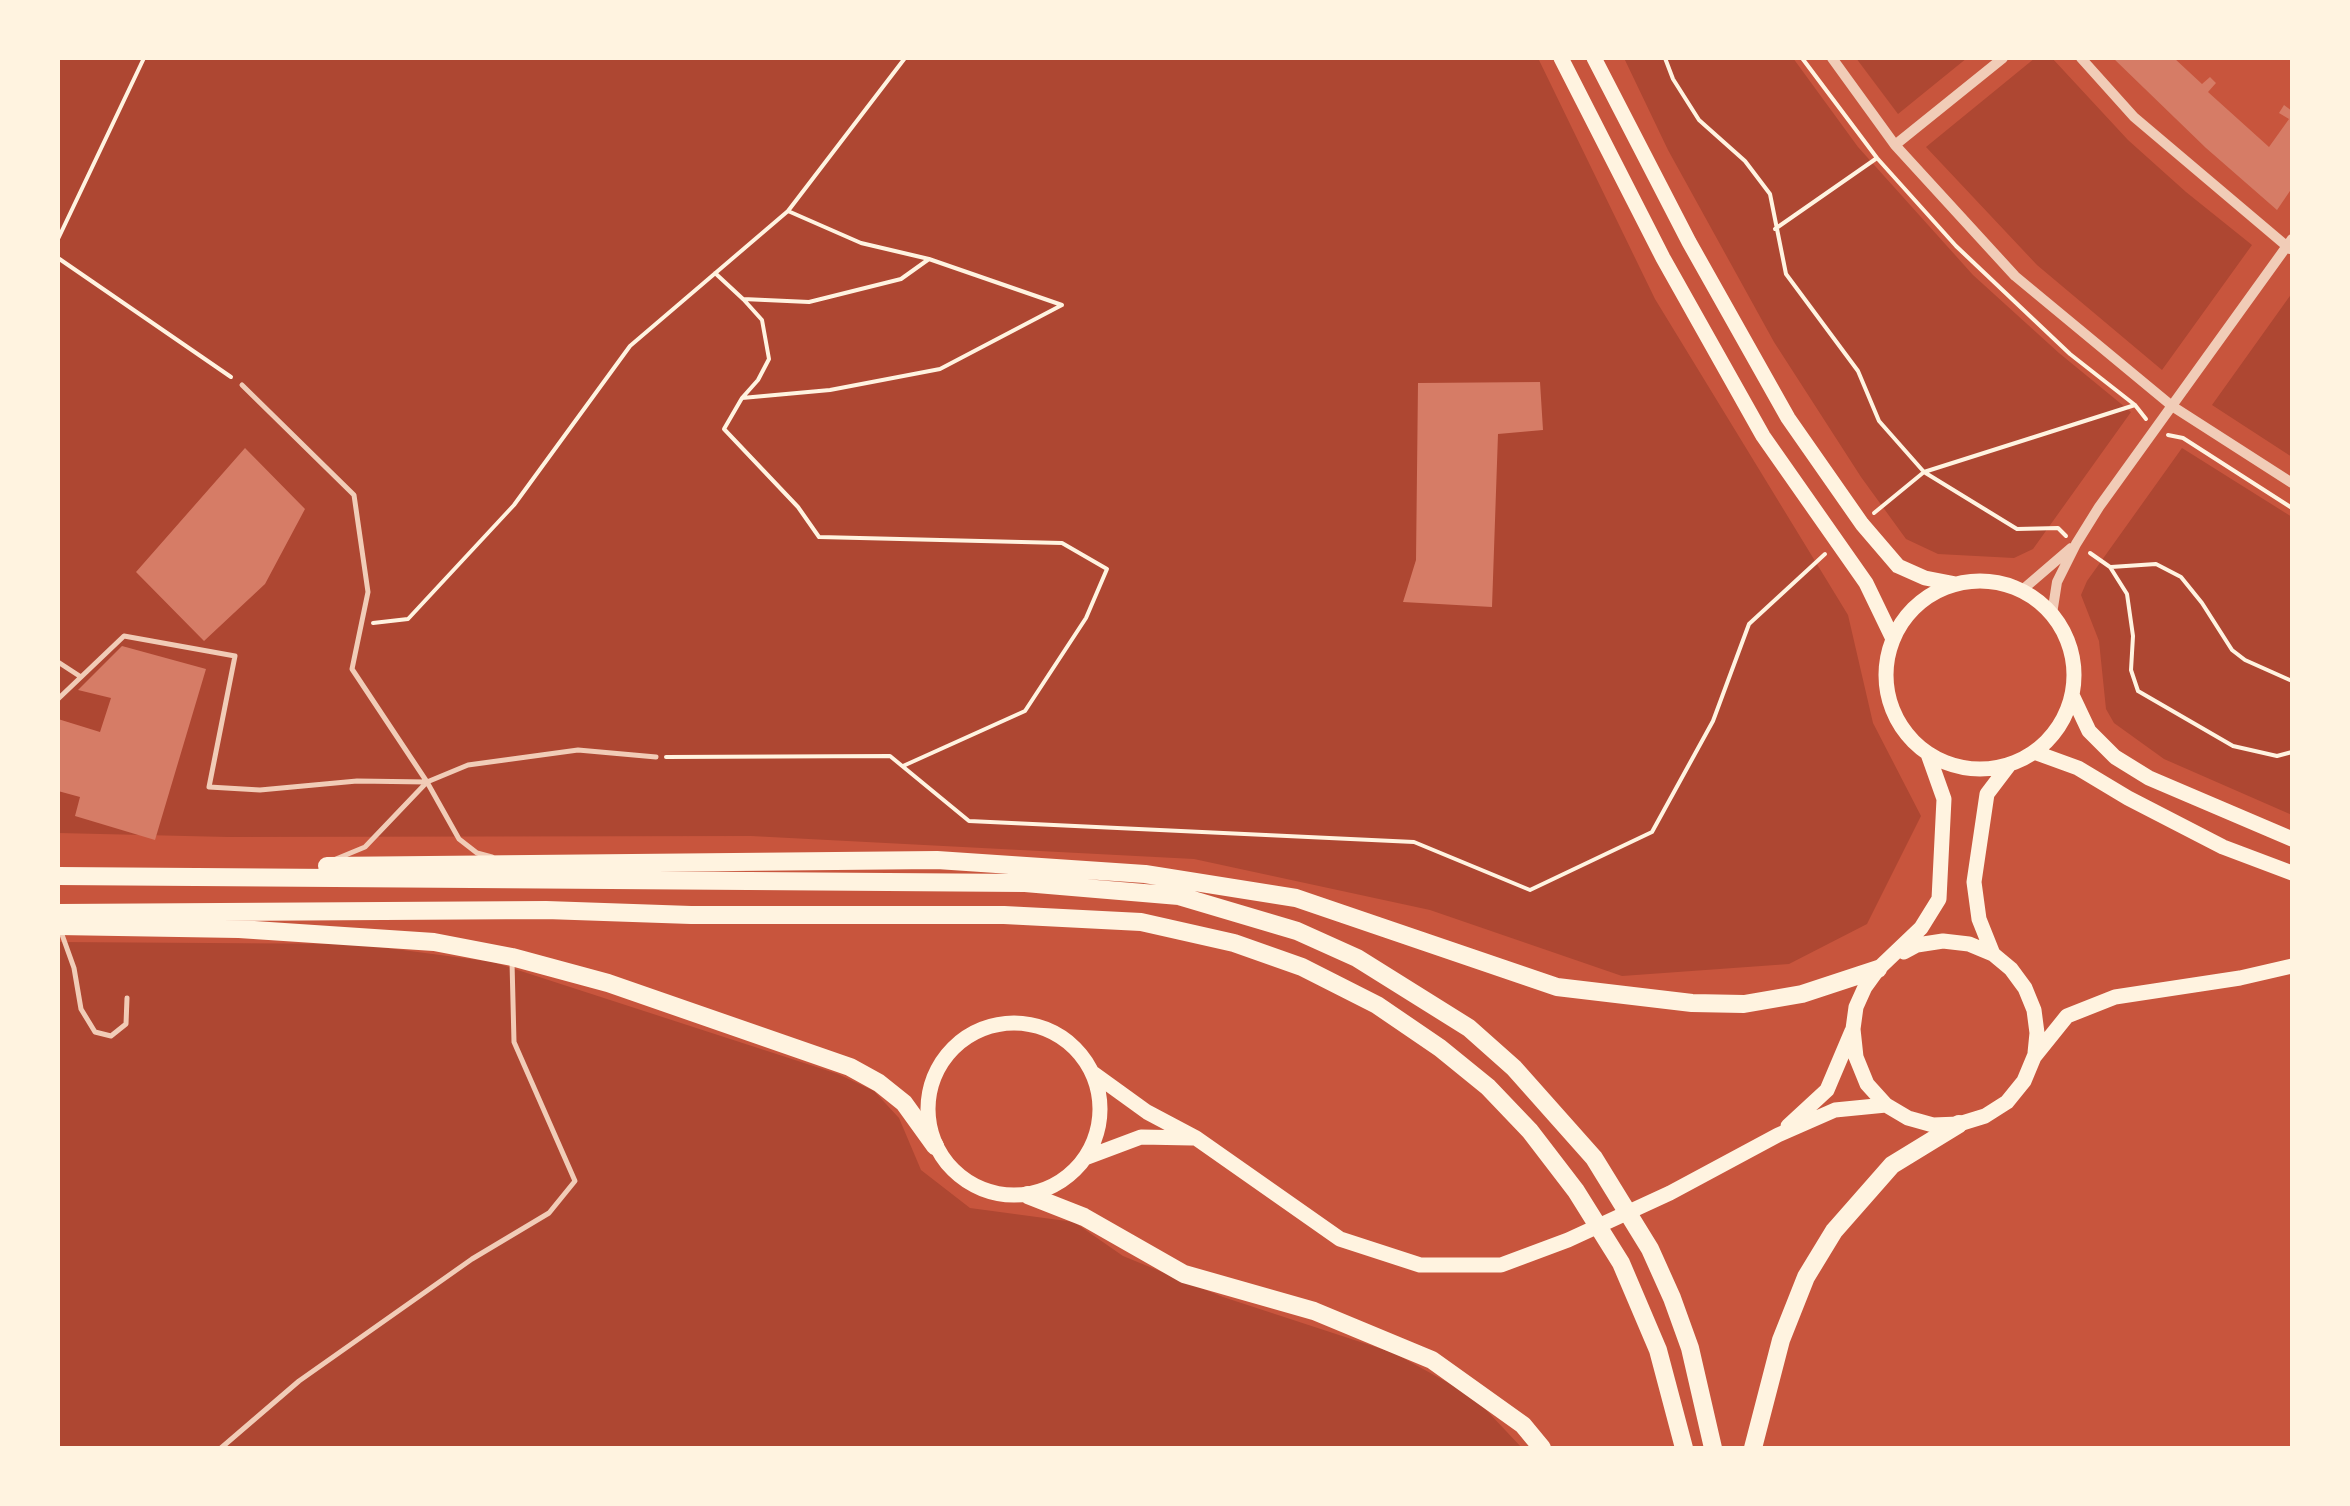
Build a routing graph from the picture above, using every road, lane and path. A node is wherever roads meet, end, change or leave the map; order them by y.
1 (144, 58) edge
2 (905, 58) edge
3 (1561, 58) edge
4 (1594, 58) edge
5 (1665, 58) edge
6 (1832, 58) edge
7 (2002, 58) edge
8 (2080, 58) edge
9 (1895, 145) junction
10 (1877, 158) dead end
11 (788, 210) junction
12 (1775, 230) junction
13 (58, 239) edge
14 (2291, 246) edge
15 (58, 258) edge
16 (929, 259) junction
17 (715, 273) junction
18 (744, 299) junction
19 (242, 385) joint
20 (742, 398) junction
21 (2136, 405) dead end
22 (2172, 406) junction
23 (1924, 472) junction
24 (2292, 483) edge
25 (1862, 524) junction
26 (1836, 544) junction
27 (2076, 544) junction
28 (2110, 567) junction
29 (1956, 584) junction
30 (2022, 591) junction
31 (2052, 614) junction
32 (363, 624) junction
33 (1893, 639) junction
34 (58, 662) edge
35 (81, 677) junction
36 (2292, 680) edge
37 (2072, 695) junction
38 (58, 699) edge
39 (2034, 752) junction
40 (2292, 752) edge
41 (1928, 754) junction
42 (656, 757) joint
43 (2008, 765) junction
44 (903, 766) junction
45 (427, 782) junction
46 (2292, 839) edge
47 (524, 865) junction
48 (318, 866) junction
49 (2292, 873) edge
50 (58, 876) edge
51 (141, 876) junction
52 (58, 922) edge
53 (1993, 954) junction
54 (512, 956) junction
55 (1894, 957) junction
56 (2292, 966) edge
57 (1878, 969) junction
58 (127, 998) dead end
59 (1852, 1029) junction
60 (2034, 1056) junction
61 (1093, 1073) junction
62 (1886, 1105) junction
63 (1959, 1124) junction
64 (1778, 1135) junction
65 (1196, 1138) junction
66 (935, 1146) junction
67 (1085, 1158) junction
68 (1028, 1195) junction
69 (222, 1448) edge
70 (1542, 1448) edge
71 (1684, 1448) edge
72 (1713, 1448) edge
73 (1753, 1448) edge

1 - 13 path
2 - 11 path
3 - 26 main road
4 - 25 main road
5 - 12 path
6 - 9 street
7 - 9 street
8 - 14 street
9 - 22 street
10 - 12 path
11 - 16 path
11 - 17 path
12 - 23 path
14 - 22 street
15 - 19 path
16 - 18 path
16 - 20 path
17 - 18 path
17 - 32 path
18 - 20 path
19 - 32 lane
20 - 44 path
21 - 23 path
22 - 24 street
22 - 27 street
23 - 25 path
23 - 27 path
25 - 29 main road
26 - 33 main road
26 - 44 path
27 - 28 path
27 - 30 street
27 - 31 street
28 - 36 path
28 - 40 path
29 - 30 main road
29 - 33 main road
30 - 31 main road
31 - 37 main road
32 - 45 lane
33 - 41 main road
34 - 35 lane
35 - 38 lane
35 - 45 lane
37 - 39 main road
37 - 46 main road
39 - 43 main road
39 - 49 main road
41 - 43 main road
41 - 55 main road
42 - 44 path
42 - 45 lane
43 - 53 main road
45 - 47 lane
45 - 48 lane
47 - 48 highway
47 - 57 highway
48 - 51 highway
50 - 51 highway
51 - 72 highway
52 - 54 highway
52 - 58 lane
52 - 71 highway
53 - 55 main road
53 - 60 main road
54 - 66 highway
54 - 69 lane
55 - 57 main road
56 - 60 main road
57 - 59 main road
59 - 62 main road
59 - 64 main road
60 - 63 main road
61 - 65 main road
61 - 66 main road
61 - 67 main road
62 - 63 main road
62 - 64 main road
63 - 73 highway
64 - 65 main road
65 - 67 main road
66 - 68 main road
67 - 68 main road
68 - 70 highway

